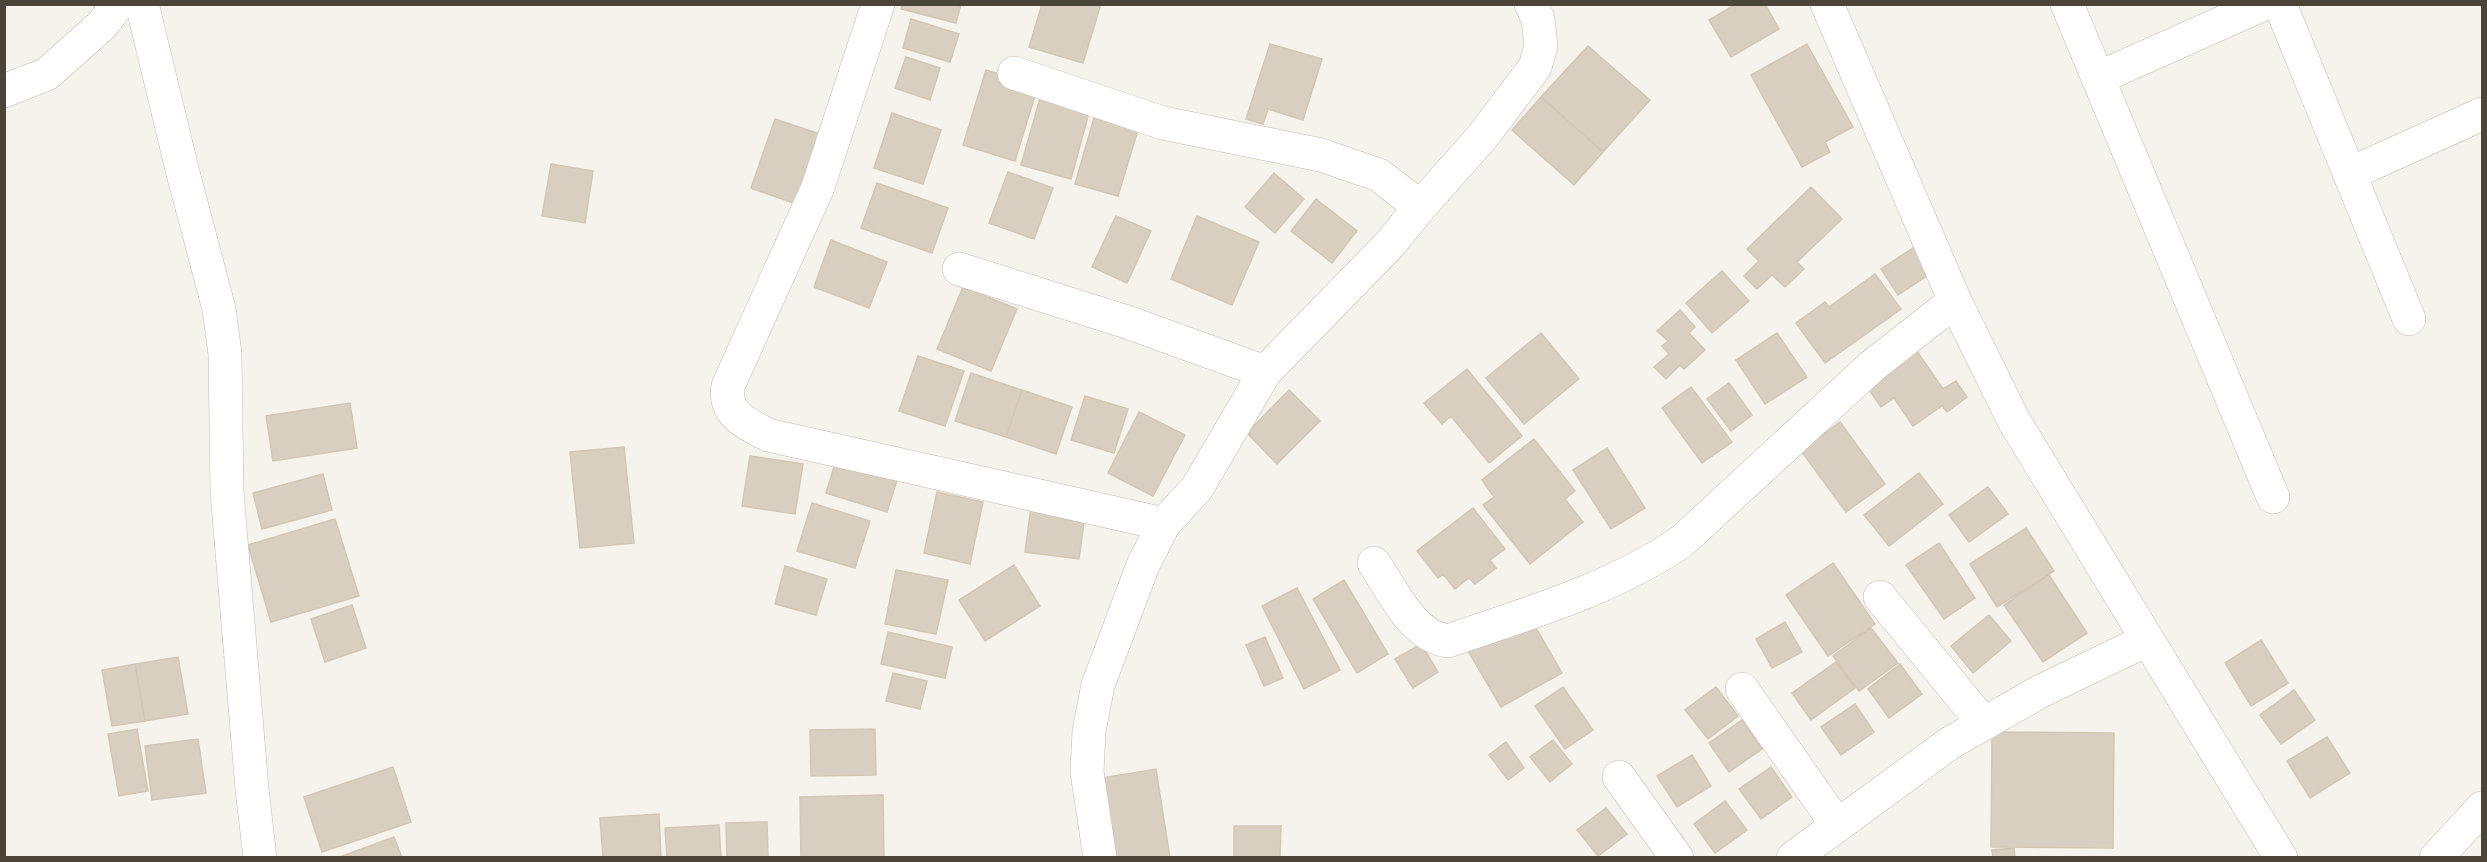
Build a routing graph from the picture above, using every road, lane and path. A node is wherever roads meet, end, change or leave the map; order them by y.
1 (118, 4) edge
2 (142, 4) edge
3 (878, 4) edge
4 (1531, 4) edge
5 (1827, 4) edge
6 (2067, 4) edge
7 (2264, 4) edge
8 (2280, 4) edge
9 (1014, 73) dead end
10 (2098, 78) junction
11 (4, 92) edge
12 (2482, 114) edge
13 (2349, 174) junction
14 (1420, 207) junction
15 (959, 269) dead end
16 (1955, 301) junction
17 (2409, 320) dead end
18 (1265, 372) junction
19 (2273, 497) dead end
20 (1164, 524) junction
21 (1374, 563) dead end
22 (1880, 597) dead end
23 (2146, 640) junction
24 (1742, 689) dead end
25 (1984, 724) junction
26 (1619, 777) dead end
27 (2482, 808) edge
28 (1837, 825) junction
29 (260, 858) edge
30 (1100, 858) edge
31 (1677, 858) edge
32 (1793, 858) edge
33 (2281, 858) edge
34 (2436, 858) edge

1 - 11 street
2 - 29 street
3 - 20 street
4 - 14 street
5 - 16 street
6 - 10 street
7 - 10 street
8 - 13 street
9 - 14 street
10 - 19 street
12 - 13 street
13 - 17 street
14 - 18 street
15 - 18 street
16 - 21 street
16 - 23 street
18 - 20 street
20 - 30 street
22 - 25 street
23 - 25 street
23 - 33 street
24 - 28 street
25 - 28 street
26 - 31 street
27 - 34 street
28 - 32 street

